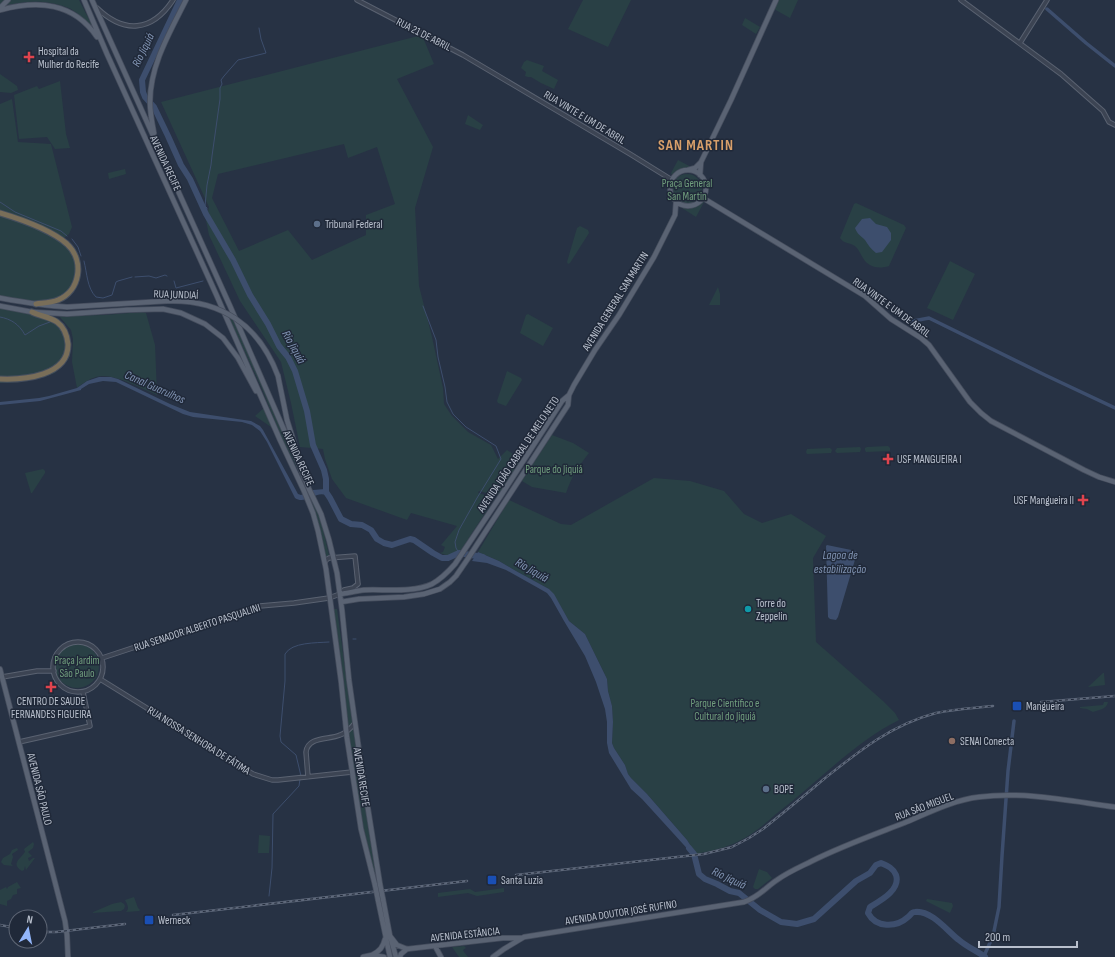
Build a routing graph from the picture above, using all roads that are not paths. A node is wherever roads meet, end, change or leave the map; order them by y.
1 (8, 0) edge
2 (83, 0) edge
3 (92, 0) edge
4 (172, 0) edge
5 (186, 0) edge
6 (357, 0) edge
7 (776, 0) edge
8 (961, 0) edge
9 (1047, 0) edge
10 (95, 6) junction
11 (0, 9) edge
12 (1020, 43) junction
13 (104, 48) junction
14 (490, 70) joint
15 (1115, 125) edge
16 (155, 140) junction
17 (701, 162) junction
18 (688, 170) junction
19 (700, 175) junction
20 (672, 180) junction
21 (703, 198) junction
22 (676, 202) junction
23 (686, 206) junction
24 (0, 213) edge
25 (675, 215) junction
26 (0, 298) edge
27 (36, 304) junction
28 (0, 306) edge
29 (32, 312) junction
30 (0, 379) edge
31 (569, 395) junction
32 (264, 402) junction
33 (298, 462) junction
34 (1115, 482) edge
35 (307, 490) junction
36 (311, 500) junction
37 (333, 558) junction
38 (325, 565) junction
39 (358, 584) junction
40 (369, 590) junction
41 (340, 594) junction
42 (329, 598) junction
43 (341, 602) junction
44 (102, 658) junction
45 (0, 669) edge
46 (54, 671) junction
47 (2, 676) junction
48 (100, 679) junction
49 (6, 692) junction
50 (84, 692) junction
51 (0, 693) edge
52 (355, 723) junction
53 (347, 731) junction
54 (19, 742) junction
55 (352, 772) junction
56 (307, 777) junction
57 (1115, 807) edge
58 (377, 885) junction
59 (755, 897) joint
60 (388, 937) junction
61 (524, 938) junction
62 (435, 946) junction
63 (407, 949) junction
64 (372, 955) junction
65 (68, 957) edge
66 (363, 957) edge
67 (384, 957) edge
68 (390, 957) edge
69 (396, 957) edge
70 (400, 957) edge
71 (441, 957) edge
72 (493, 957) edge

1 - 11 main road
2 - 13 main road, AVENIDA RECIFE
3 - 10 main road, AVENIDA RECIFE
4 - 10 street
5 - 16 main road
6 - 14 street, RUA 21 DE ABRIL
7 - 17 main road
8 - 12 street
9 - 12 street
10 - 16 main road, AVENIDA RECIFE
11 - 13 main road
12 - 15 street
13 - 32 main road, AVENIDA RECIFE
14 - 20 street, RUA VINTE E UM DE ABRIL
16 - 33 main road, AVENIDA RECIFE
17 - 18 main road
17 - 19 main road
18 - 19 main road
18 - 20 main road
19 - 21 main road
20 - 22 main road
21 - 23 main road
21 - 34 main road, RUA VINTE E UM DE ABRIL
22 - 23 main road
22 - 25 main road, AVENIDA GENERAL SAN MARTIN
23 - 25 main road, AVENIDA GENERAL SAN MARTIN
24 - 27 highway
25 - 31 main road, AVENIDA GENERAL SAN MARTIN
26 - 27 main road, RUA JUNDIAÍ
27 - 33 main road, RUA JUNDIAÍ, bridge
28 - 29 main road, RUA JUNDIAÍ
29 - 30 highway
29 - 32 main road, RUA JUNDIAÍ
31 - 40 main road, AVENIDA JOÃO CABRAL DE MELO NETO
31 - 43 main road, AVENIDA JOÃO CABRAL DE MELO NETO
32 - 35 main road, AVENIDA RECIFE
33 - 35 main road, AVENIDA RECIFE
35 - 36 main road, AVENIDA RECIFE
36 - 37 main road, AVENIDA RECIFE
36 - 38 main road, AVENIDA RECIFE
37 - 38 street
37 - 39 street
37 - 41 main road, AVENIDA RECIFE
38 - 42 main road, AVENIDA RECIFE
39 - 40 street
39 - 41 street
40 - 41 main road, AVENIDA JOÃO CABRAL DE MELO NETO
41 - 42 street, RUA SENADOR ALBERTO PASQUALINI
41 - 43 main road, AVENIDA RECIFE
42 - 44 street, RUA SENADOR ALBERTO PASQUALINI
42 - 53 main road, AVENIDA RECIFE
43 - 52 main road, AVENIDA RECIFE
44 - 46 street
44 - 48 street
45 - 47 main road, AVENIDA SÃO PAULO
46 - 47 street
46 - 50 street
47 - 49 main road, AVENIDA SÃO PAULO
48 - 50 street
48 - 56 street, RUA NOSSA SENHORA DE FÁTIMA
49 - 51 street
49 - 54 main road, AVENIDA SÃO PAULO
50 - 54 street
52 - 53 street
52 - 58 main road, AVENIDA RECIFE
53 - 55 main road, AVENIDA RECIFE
53 - 56 street
54 - 65 main road, AVENIDA SÃO PAULO
55 - 56 street, RUA NOSSA SENHORA DE FÁTIMA
55 - 58 main road, AVENIDA RECIFE
57 - 59 main road, RUA SÃO MIGUEL
58 - 60 main road, AVENIDA RECIFE, bridge
59 - 61 main road, AVENIDA DOUTOR JOSÉ RUFINO
60 - 63 main road
60 - 64 main road
60 - 68 main road, AVENIDA RECIFE
60 - 69 main road, AVENIDA RECIFE
61 - 62 main road, AVENIDA ESTÂNCIA
61 - 72 main road, AVENIDA DOUTOR JOSÉ RUFINO
62 - 63 main road, AVENIDA ESTÂNCIA
62 - 71 main road
63 - 70 main road
64 - 66 main road
64 - 67 main road

